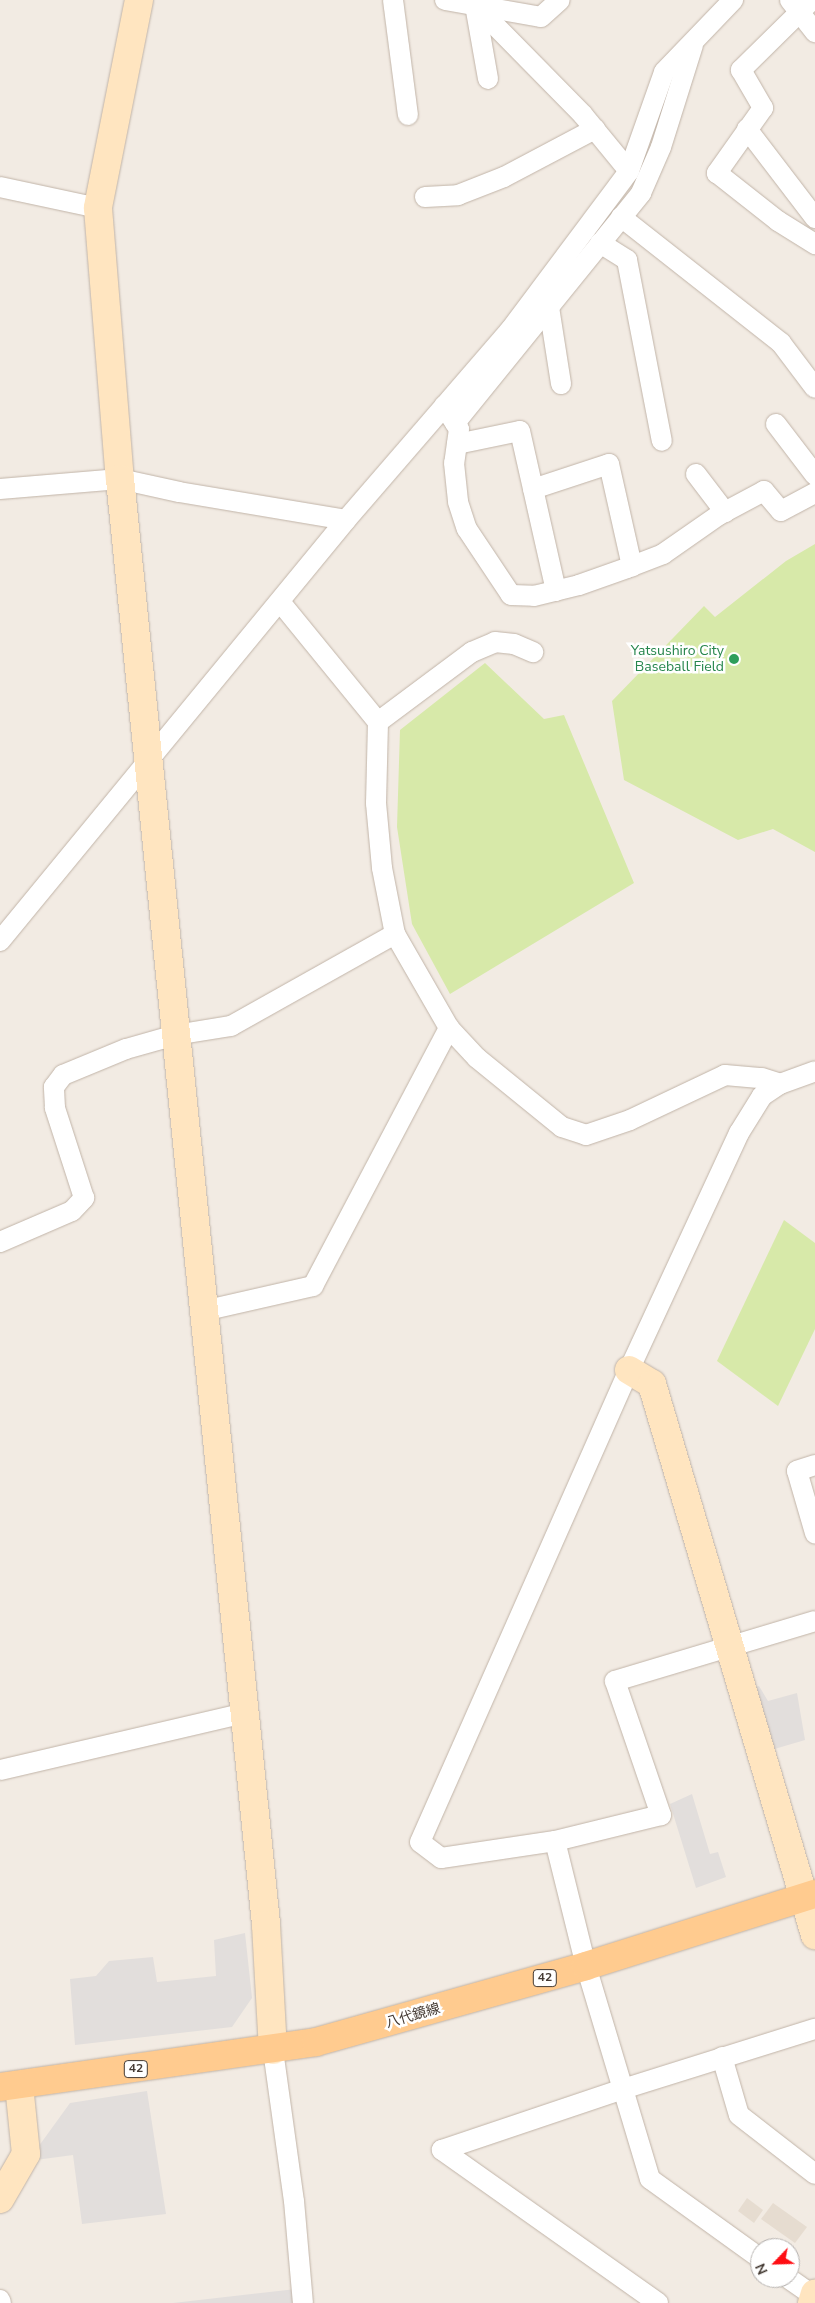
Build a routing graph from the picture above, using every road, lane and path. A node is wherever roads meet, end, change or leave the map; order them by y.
1 (140, 0) edge
2 (393, 0) edge
3 (446, 0) edge
4 (560, 0) edge
5 (732, 0) edge
6 (469, 3) edge
7 (800, 4) edge
8 (815, 32) edge
9 (695, 39) junction
10 (488, 79) dead end
11 (408, 115) dead end
12 (595, 129) junction
13 (748, 129) junction
14 (629, 171) junction
15 (0, 187) edge
16 (425, 197) dead end
17 (98, 208) junction
18 (621, 218) junction
19 (815, 218) edge
20 (600, 243) junction
21 (815, 244) edge
22 (549, 307) junction
23 (561, 384) dead end
24 (815, 388) edge
25 (444, 406) junction
26 (455, 423) junction
27 (776, 424) dead end
28 (662, 441) dead end
29 (457, 444) junction
30 (696, 474) dead end
31 (815, 475) edge
32 (120, 479) junction
33 (0, 489) edge
34 (533, 489) junction
35 (815, 493) edge
36 (725, 512) junction
37 (346, 520) junction
38 (632, 566) junction
39 (556, 590) junction
40 (281, 602) junction
41 (533, 652) dead end
42 (378, 722) junction
43 (148, 764) junction
44 (395, 934) junction
45 (0, 941) edge
46 (449, 1028) junction
47 (175, 1035) junction
48 (815, 1071) edge
49 (780, 1084) junction
50 (0, 1242) edge
51 (203, 1311) junction
52 (629, 1370) junction
53 (815, 1466) edge
54 (815, 1533) edge
55 (815, 1621) edge
56 (728, 1647) junction
57 (245, 1713) junction
58 (0, 1770) edge
59 (555, 1842) junction
60 (810, 1896) edge
61 (815, 1934) edge
62 (586, 1966) junction
63 (815, 2029) edge
64 (273, 2050) junction
65 (722, 2057) junction
66 (10, 2086) edge
67 (623, 2089) junction
68 (815, 2174) edge
69 (0, 2199) edge
70 (750, 2251) edge
71 (800, 2287) edge
72 (814, 2297) edge
73 (303, 2303) edge
74 (658, 2303) edge

1 - 17 street
2 - 11 street
3 - 6 street
4 - 6 street
5 - 9 street
6 - 10 street
6 - 12 street
7 - 8 street
7 - 13 street
9 - 14 street
9 - 18 street
12 - 14 street
12 - 16 street
13 - 19 street
13 - 21 street
14 - 25 street
15 - 17 street
17 - 32 street
18 - 20 street
18 - 24 street
20 - 22 street
20 - 28 street
22 - 23 street
22 - 26 street
25 - 26 street
25 - 37 street
26 - 29 street
27 - 31 street
29 - 34 street
29 - 39 street
30 - 36 street
32 - 33 street
32 - 37 street
32 - 43 street
34 - 38 street
34 - 39 street
35 - 36 street
36 - 38 street
37 - 40 street
38 - 39 street
40 - 42 street
40 - 43 street
41 - 42 street
42 - 44 street
43 - 45 street
43 - 47 street
44 - 46 street
44 - 47 street
46 - 49 street
46 - 51 street
47 - 50 street
47 - 51 street
48 - 49 street
49 - 52 street
51 - 57 street
52 - 56 street
52 - 59 street
53 - 54 street
55 - 56 street
56 - 59 street
56 - 60 street
57 - 58 street
57 - 64 street
59 - 62 street
60 - 61 street
60 - 62 main road, 八代鏡線 / 42
62 - 64 main road, 八代鏡線 / 42
62 - 67 street
63 - 65 street
64 - 66 main road, 八代鏡線 / 42
64 - 73 street
65 - 67 street
65 - 68 street
66 - 69 street
67 - 70 street
67 - 74 street
71 - 72 street

